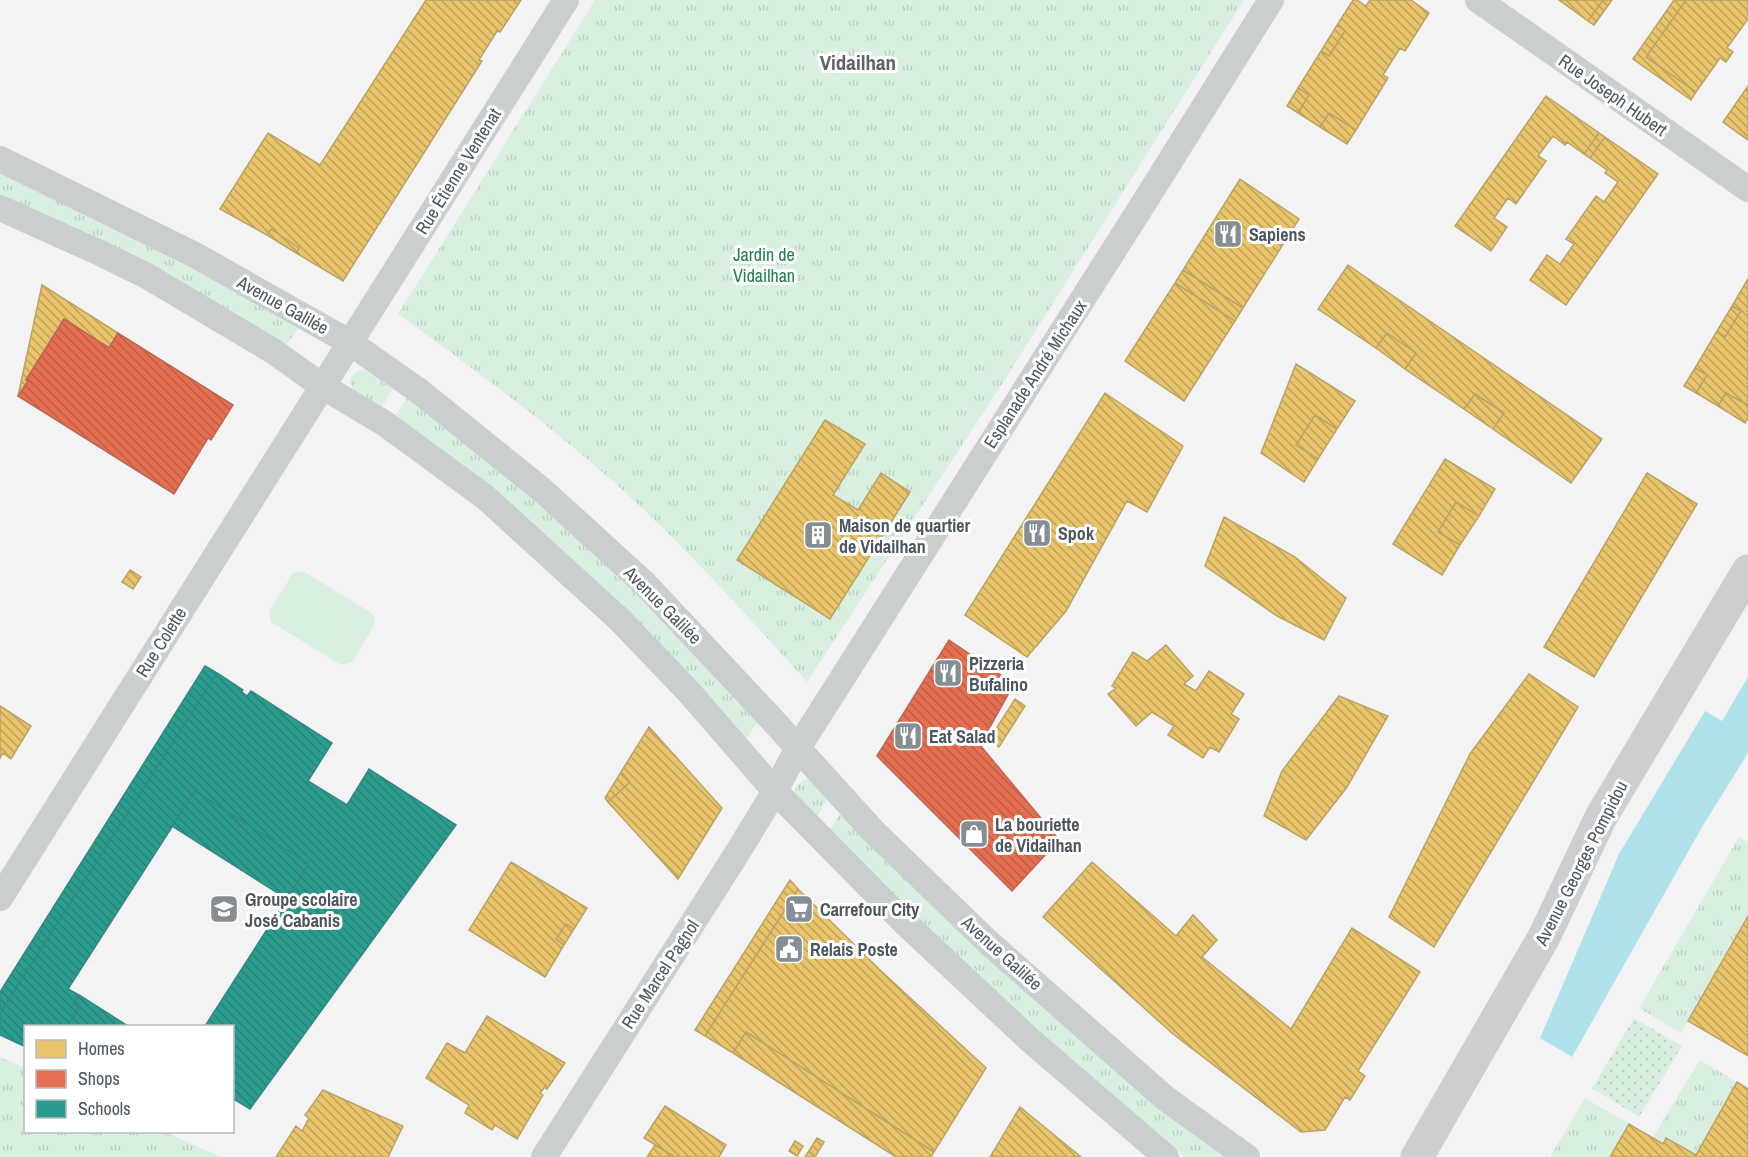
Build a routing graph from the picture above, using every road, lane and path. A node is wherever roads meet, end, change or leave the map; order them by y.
1 (566, 0) edge
2 (1271, 0) edge
3 (1478, 0) edge
4 (0, 159) edge
5 (1748, 189) edge
6 (0, 208) edge
7 (349, 342) junction
8 (322, 386) junction
9 (1748, 572) edge
10 (798, 748) junction
11 (775, 791) junction
12 (0, 898) edge
13 (544, 1157) edge
14 (1167, 1157) edge
15 (1247, 1157) edge
16 (1417, 1157) edge

1 - 7 street, Rue Étienne Ventenat
2 - 10 street, Esplanade André Michaux
3 - 5 street, Rue Joseph Hubert
4 - 7 street, Avenue Galilée
6 - 8 street
7 - 8 street, Rue Étienne Ventenat
7 - 10 street, Avenue Galilée
8 - 11 street
8 - 12 street, Rue Colette
9 - 16 main road, Avenue Georges Pompidou
10 - 11 street, Esplanade André Michaux
10 - 15 street, Avenue Galilée
11 - 13 street, Rue Marcel Pagnol
11 - 14 street

